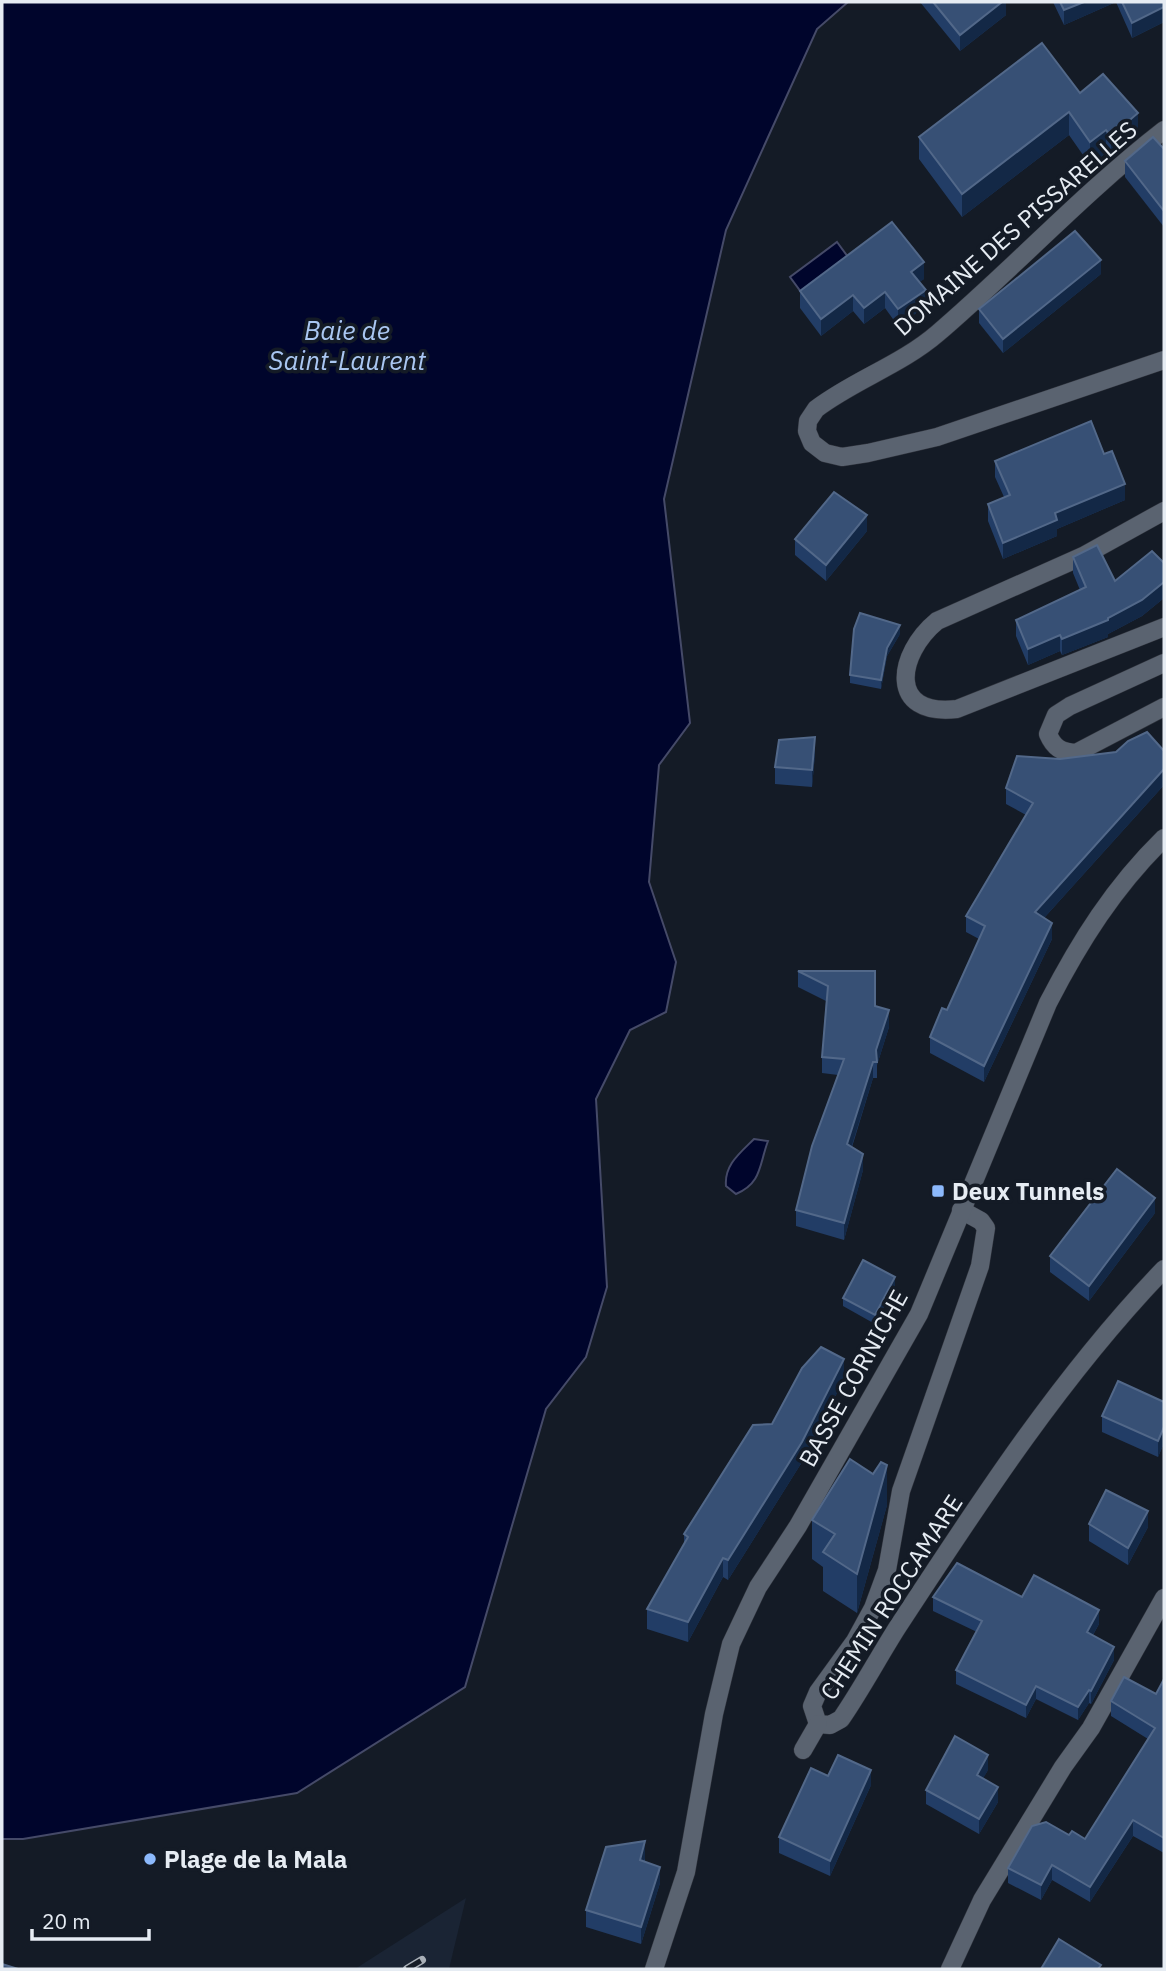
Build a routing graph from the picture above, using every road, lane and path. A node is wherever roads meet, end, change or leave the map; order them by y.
1 (1164, 130) edge
2 (1164, 360) edge
3 (1164, 511) edge
4 (1164, 627) edge
5 (1164, 663) edge
6 (1164, 707) edge
7 (1164, 838) edge
8 (961, 1210) junction
9 (1164, 1269) edge
10 (1164, 1598) edge
11 (818, 1724) junction
12 (803, 1750) dead end
13 (654, 1969) edge
14 (950, 1969) edge

1 - 2 main road, DOMAINE DES PISSARELLES
3 - 4 main road
5 - 6 main road
7 - 8 main road, BASSE CORNICHE
8 - 11 main road, CHEMIN ROCCAMARE
8 - 13 main road, BASSE CORNICHE
9 - 11 main road, CHEMIN ROCCAMARE
10 - 14 main road
11 - 12 main road

